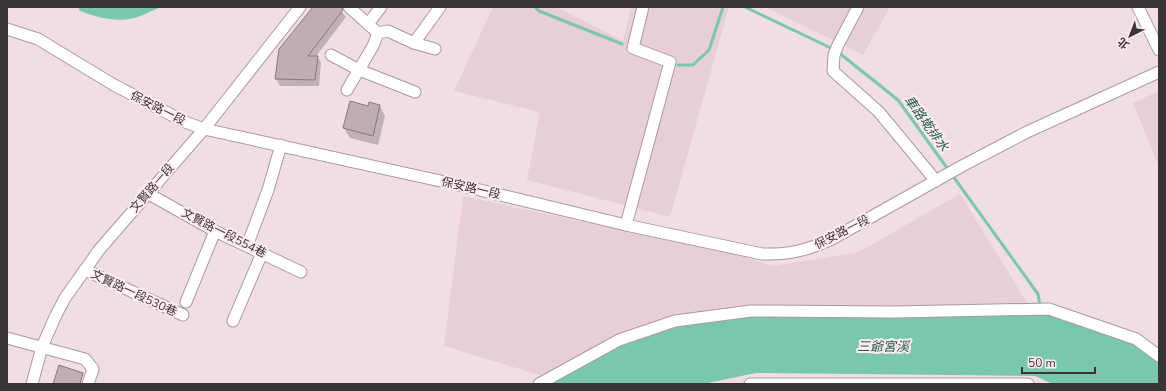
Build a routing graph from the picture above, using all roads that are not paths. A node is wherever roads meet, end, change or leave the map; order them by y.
1 (300, 7) edge
2 (349, 7) edge
3 (381, 7) edge
4 (440, 7) edge
5 (643, 7) edge
6 (858, 7) edge
7 (1138, 7) edge
8 (368, 24) junction
9 (7, 29) edge
10 (378, 33) junction
11 (414, 43) junction
12 (435, 49) dead end
13 (1159, 50) edge
14 (331, 55) dead end
15 (359, 70) junction
16 (1159, 72) edge
17 (347, 90) dead end
18 (414, 92) dead end
19 (204, 128) junction
20 (281, 145) junction
21 (937, 180) junction
22 (147, 193) junction
23 (626, 225) junction
24 (215, 231) junction
25 (248, 246) junction
26 (262, 253) junction
27 (85, 270) junction
28 (301, 272) dead end
29 (186, 302) dead end
30 (183, 315) dead end
31 (233, 321) dead end
32 (7, 338) edge
33 (42, 347) junction
34 (1159, 356) edge
35 (32, 384) edge
36 (88, 384) edge
37 (540, 384) edge
38 (750, 384) edge
39 (1028, 384) edge

1 - 19 street, 文賢路一段
2 - 8 street
3 - 8 street
4 - 11 street
5 - 23 street
6 - 21 street
7 - 13 street
8 - 10 street
9 - 19 street, 保安路一段
10 - 11 street
10 - 15 street
11 - 12 street
14 - 15 street
15 - 17 street
15 - 18 street
16 - 21 street, 保安路一段
19 - 20 street, 保安路一段
19 - 22 street, 文賢路一段
20 - 23 street, 保安路一段
20 - 25 street
21 - 23 street, 保安路一段
22 - 24 street, 文賢路一段554巷
22 - 27 street, 文賢路一段
24 - 25 street, 文賢路一段554巷
24 - 29 street
25 - 26 street, 文賢路一段554巷
26 - 28 street, 文賢路一段554巷
26 - 31 street
27 - 30 street, 文賢路一段530巷
27 - 33 street, 文賢路一段
32 - 33 street
33 - 35 street, 文賢路一段
33 - 36 street
34 - 37 street
38 - 39 street

